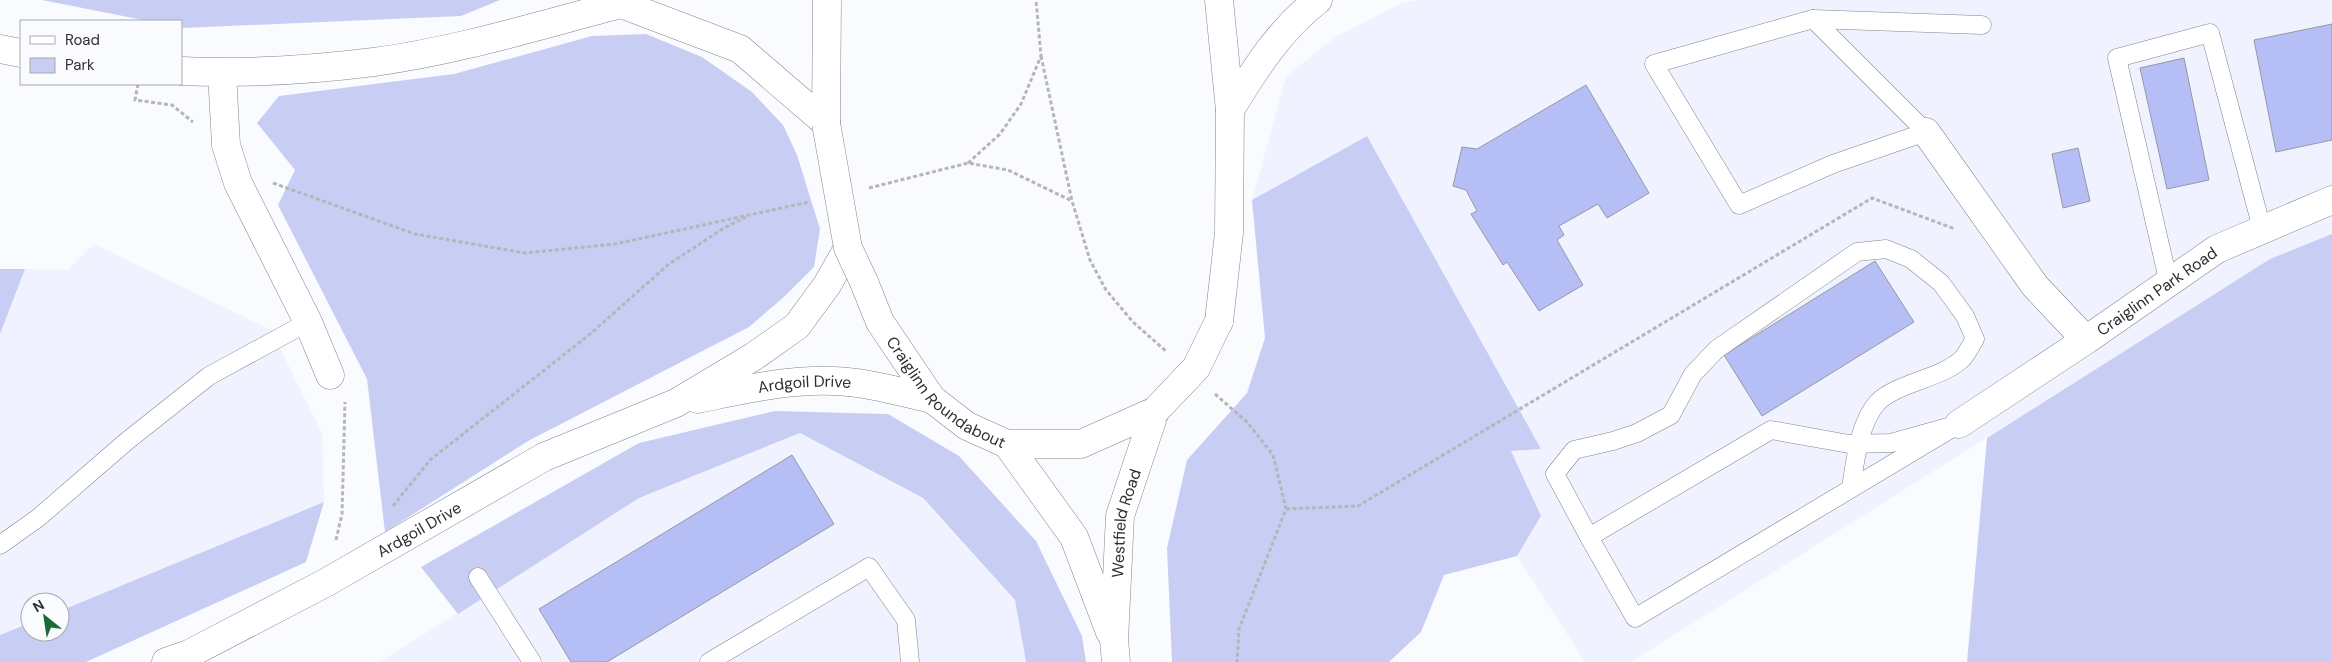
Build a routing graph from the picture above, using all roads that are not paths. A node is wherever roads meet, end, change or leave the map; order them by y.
1 (828, 0) edge
2 (1219, 0) edge
3 (1318, 0) edge
4 (625, 2) edge
5 (1813, 19) junction
6 (1982, 25) dead end
7 (0, 50) edge
8 (20, 52) edge
9 (182, 71) edge
10 (222, 73) junction
11 (1230, 110) junction
12 (826, 123) junction
13 (1926, 132) junction
14 (2332, 200) edge
15 (2262, 229) junction
16 (848, 248) junction
17 (2168, 284) junction
18 (308, 322) junction
19 (2086, 340) junction
20 (330, 375) road end
21 (932, 399) junction
22 (676, 403) junction
23 (1155, 411) junction
24 (1959, 424) junction
25 (1007, 444) junction
26 (1858, 444) junction
27 (1851, 488) junction
28 (1589, 537) junction
29 (0, 545) edge
30 (478, 577) dead end
31 (1115, 651) edge
32 (166, 662) edge
33 (532, 662) edge
34 (709, 662) edge
35 (910, 662) edge

1 - 12 main road, Craiglinn Roundabout
2 - 11 main road, Craiglinn Roundabout
3 - 11 main road
4 - 10 main road
4 - 12 main road
5 - 6 lane
5 - 13 lane
5 - 13 lane
7 - 8 main road
9 - 10 main road
10 - 18 main road
11 - 23 main road, Craiglinn Roundabout, bridge
12 - 16 main road, Craiglinn Roundabout, bridge
13 - 19 main road, Craiglinn Park Road
14 - 15 main road, Craiglinn Park Road
15 - 17 main road, Craiglinn Park Road
15 - 17 lane
16 - 21 main road, Craiglinn Roundabout, bridge
16 - 22 main road, Ardgoil Drive
17 - 19 main road, Craiglinn Park Road
18 - 20 main road
18 - 29 lane
19 - 24 main road
21 - 22 main road, Ardgoil Drive
21 - 25 main road, Craiglinn Roundabout
22 - 32 main road, Ardgoil Drive
23 - 25 main road, Craiglinn Roundabout
23 - 31 main road, Westfield Road
24 - 26 lane
24 - 27 lane
25 - 31 main road, Westfield Road
26 - 27 lane
26 - 28 lane
26 - 28 lane
27 - 28 lane
30 - 33 lane
34 - 35 lane

